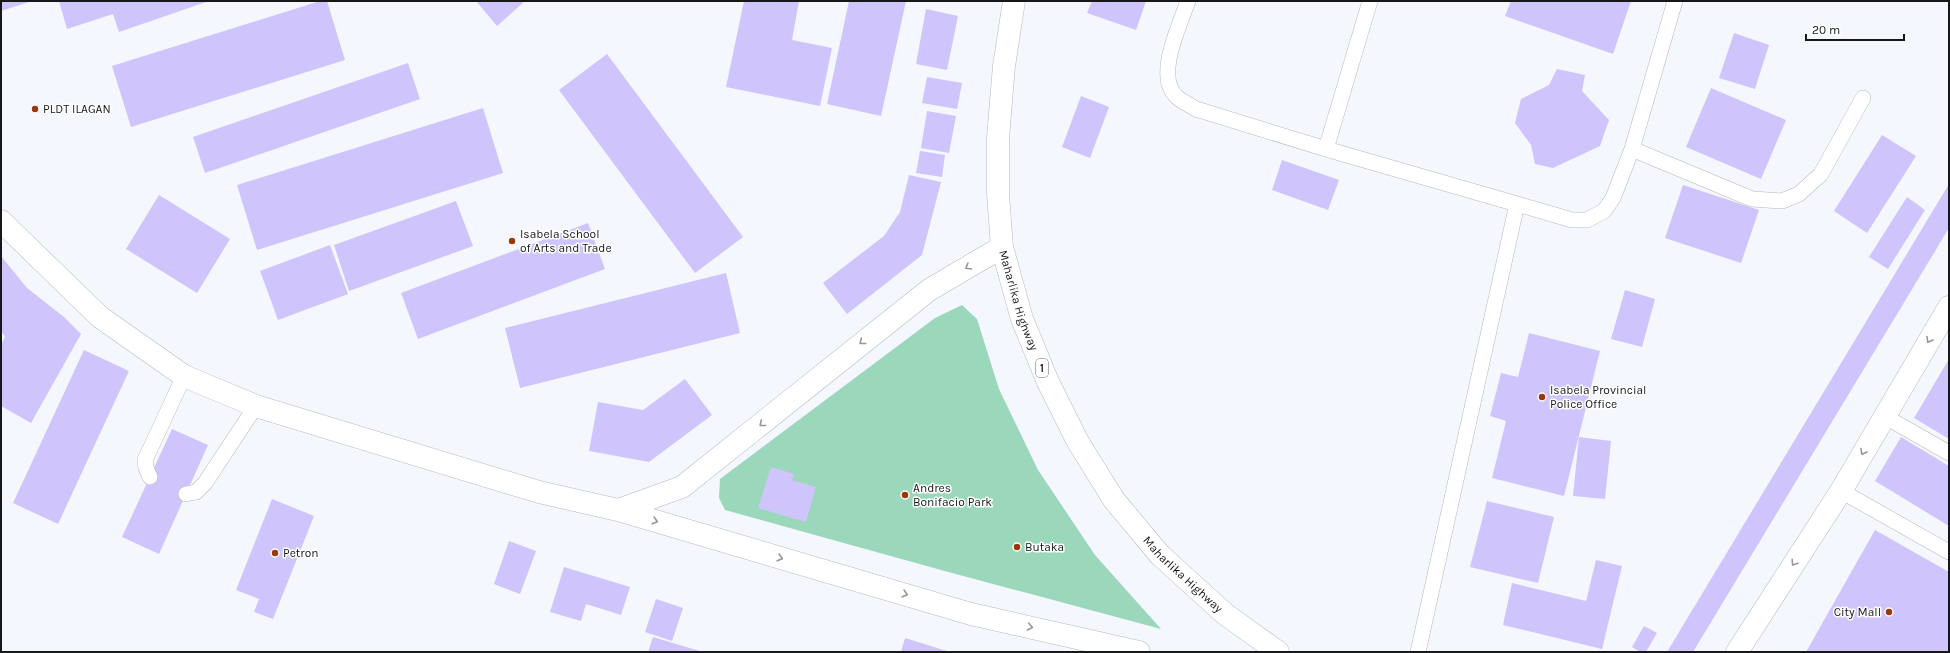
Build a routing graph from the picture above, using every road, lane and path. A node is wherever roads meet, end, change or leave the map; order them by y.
1 (1014, 1) edge
2 (1188, 1) edge
3 (1370, 1) edge
4 (1675, 1) edge
5 (1862, 98) dead end
6 (1326, 149) junction
7 (1632, 149) junction
8 (1517, 204) junction
9 (1, 221) edge
10 (1002, 247) junction
11 (1949, 307) edge
12 (184, 376) junction
13 (256, 406) junction
14 (1884, 416) junction
15 (1949, 453) edge
16 (150, 477) dead end
17 (1841, 491) junction
18 (186, 494) dead end
19 (618, 510) junction
20 (1949, 552) edge
21 (1138, 652) edge
22 (1278, 652) edge
23 (1418, 652) edge
24 (1737, 652) edge

1 - 10 main road, Maharlika Highway / 1
2 - 6 lane
3 - 6 lane
4 - 7 lane
5 - 7 lane
6 - 8 lane
7 - 8 lane
8 - 23 lane
9 - 12 main road
10 -> 19 main road
10 - 22 main road, Maharlika Highway / 1
11 -> 14 main road
12 - 13 main road
12 - 16 lane
13 - 18 lane
13 - 19 main road
14 - 15 lane
14 -> 17 main road
17 - 20 lane
17 -> 24 main road
19 -> 21 main road

